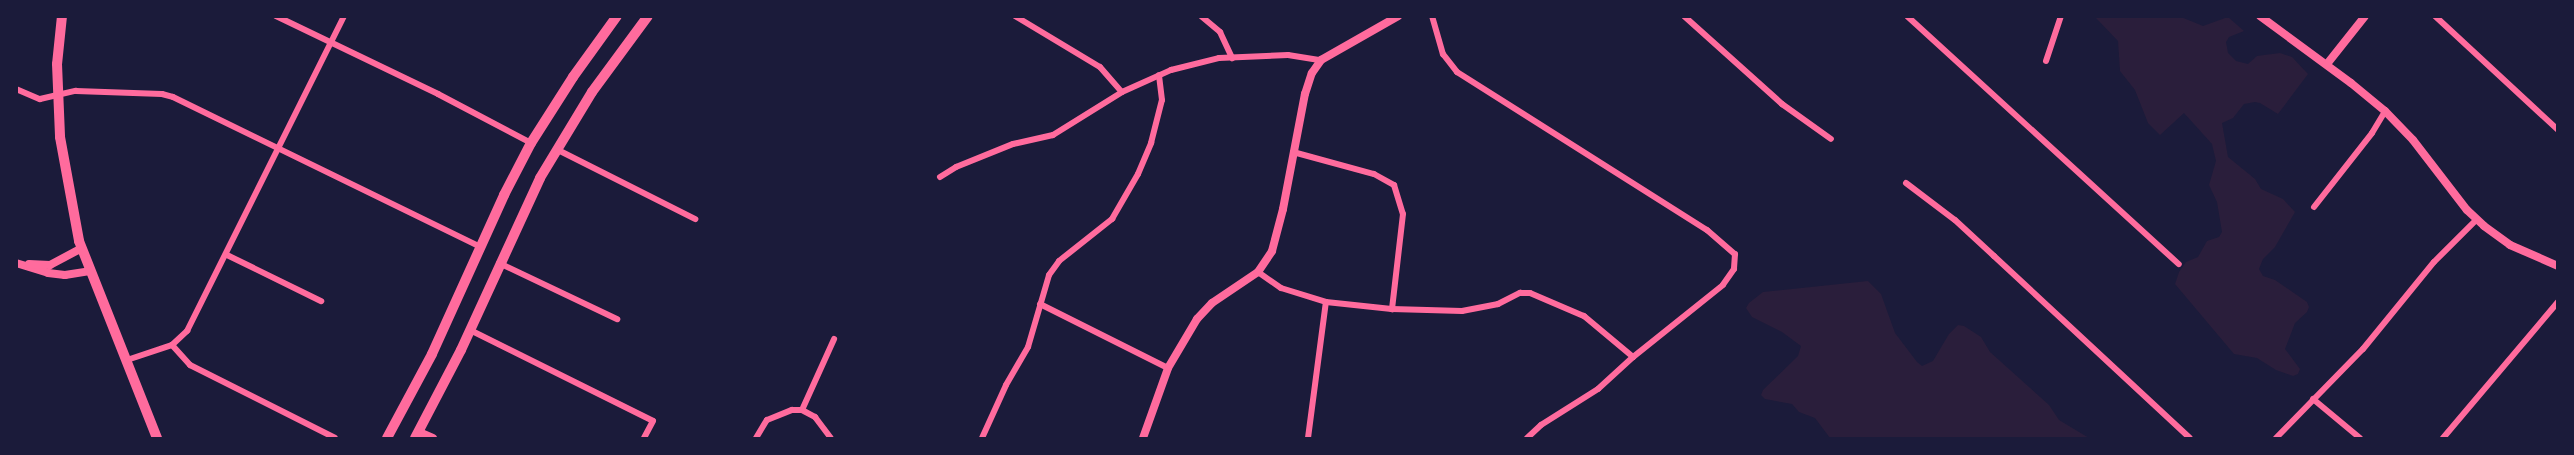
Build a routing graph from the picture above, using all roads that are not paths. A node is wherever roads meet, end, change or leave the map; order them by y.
1 (62, 16) edge
2 (276, 16) edge
3 (344, 16) edge
4 (617, 16) edge
5 (648, 16) edge
6 (1015, 16) edge
7 (1202, 16) edge
8 (1398, 16) edge
9 (1432, 16) edge
10 (1684, 16) edge
11 (1907, 16) edge
12 (1923, 16) edge
13 (2061, 16) edge
14 (2260, 16) edge
15 (2365, 16) edge
16 (2435, 16) edge
17 (1920, 26) junction
18 (331, 42) junction
19 (1232, 58) junction
20 (1321, 60) junction
21 (2046, 61) dead end
22 (2327, 64) junction
23 (1159, 75) junction
24 (16, 89) edge
25 (1122, 92) junction
26 (57, 96) junction
27 (2385, 111) junction
28 (2558, 130) edge
29 (1831, 138) dead end
30 (531, 143) junction
31 (278, 148) junction
32 (556, 149) junction
33 (1293, 152) junction
34 (940, 177) dead end
35 (1906, 183) dead end
36 (2314, 207) dead end
37 (695, 219) dead end
38 (2476, 220) junction
39 (480, 247) junction
40 (82, 248) junction
41 (226, 255) junction
42 (500, 263) junction
43 (2180, 264) dead end
44 (18, 266) edge
45 (2558, 266) edge
46 (90, 271) junction
47 (1258, 272) junction
48 (321, 301) dead end
49 (1326, 302) junction
50 (2558, 302) edge
51 (1040, 304) junction
52 (1392, 309) junction
53 (618, 319) dead end
54 (470, 330) junction
55 (834, 339) dead end
56 (172, 345) junction
57 (1633, 357) junction
58 (127, 360) junction
59 (1168, 369) junction
60 (2313, 399) junction
61 (802, 410) junction
62 (417, 435) edge
63 (157, 438) edge
64 (335, 438) edge
65 (387, 438) edge
66 (434, 438) edge
67 (644, 438) edge
68 (756, 438) edge
69 (831, 438) edge
70 (982, 438) edge
71 (1143, 438) edge
72 (1308, 438) edge
73 (1527, 438) edge
74 (2190, 438) edge
75 (2276, 438) edge
76 (2360, 438) edge
77 (2443, 438) edge

1 - 26 main road
2 - 18 street
3 - 18 street
4 - 30 main road
5 - 32 main road
6 - 25 street
7 - 19 street
8 - 20 street
9 - 57 street
10 - 29 street
11 - 17 street
12 - 17 street
13 - 21 street
14 - 22 street
15 - 22 street
16 - 28 street
17 - 43 street
18 - 30 street
18 - 31 street
19 - 20 street
19 - 23 street
20 - 33 street
22 - 27 street
23 - 25 street
23 - 51 street
24 - 26 street
25 - 34 street
26 - 31 street
26 - 40 main road
27 - 36 street
27 - 38 street
30 - 39 main road
31 - 39 street
31 - 41 street
32 - 37 street
32 - 42 main road
33 - 47 street
33 - 52 street
35 - 74 street
38 - 45 street
38 - 60 street
39 - 65 main road
40 - 44 street
40 - 46 main road
41 - 48 street
41 - 56 street
42 - 53 street
42 - 54 main road
44 - 46 street
46 - 58 main road
47 - 49 street
47 - 59 street
49 - 52 street
49 - 72 street
50 - 77 street
51 - 59 street
51 - 70 street
52 - 57 street
54 - 62 main road
54 - 67 street
55 - 61 street
56 - 58 street
56 - 64 street
57 - 73 street
58 - 63 main road
59 - 71 street
60 - 75 street
60 - 76 street
61 - 68 street
61 - 69 street
62 - 66 street

